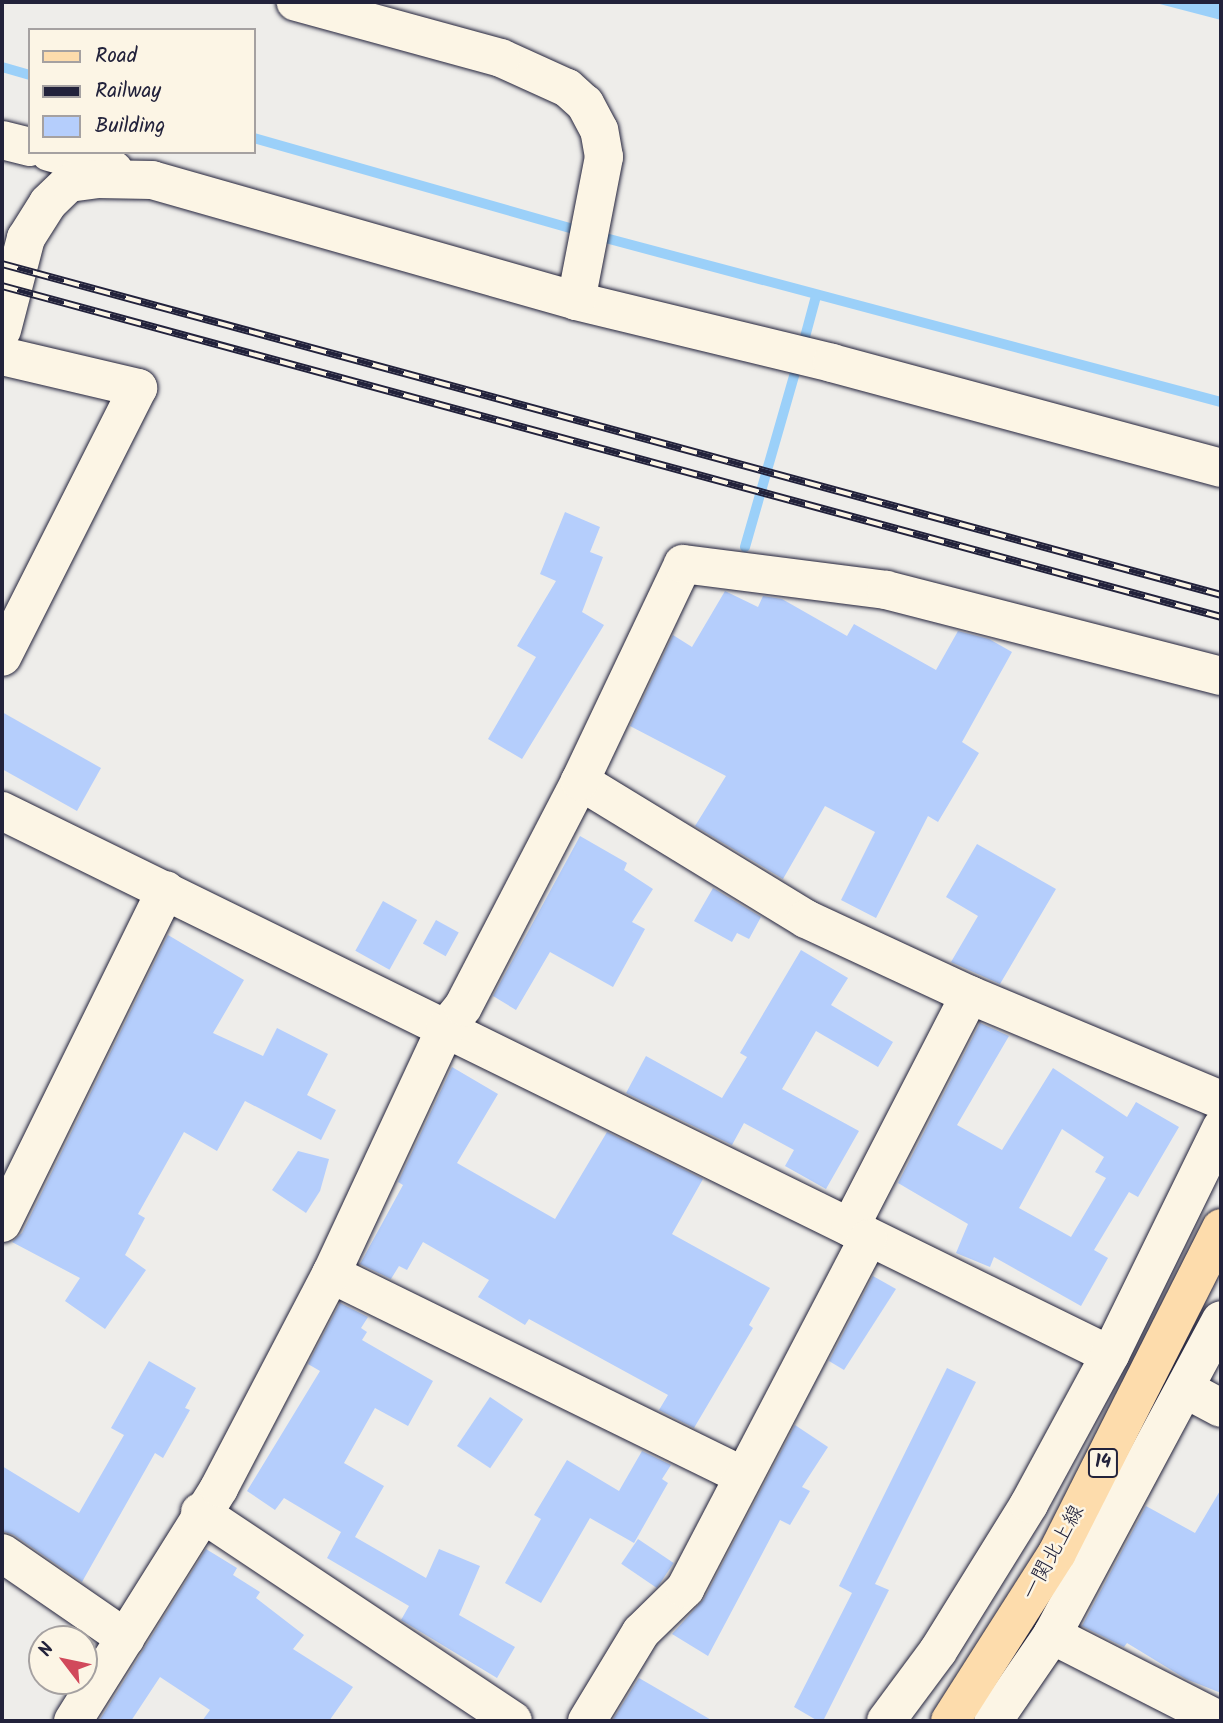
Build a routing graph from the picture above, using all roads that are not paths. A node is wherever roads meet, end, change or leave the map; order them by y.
1 (296, 2) edge
2 (2, 140) edge
3 (28, 146) edge
4 (56, 154) edge
5 (152, 180) junction
6 (580, 284) junction
7 (2, 330) edge
8 (2, 356) edge
9 (1221, 468) edge
10 (2, 656) edge
11 (1221, 676) edge
12 (580, 781) junction
13 (2, 811) edge
14 (166, 890) junction
15 (970, 995) junction
16 (445, 1029) junction
17 (1221, 1101) edge
18 (1221, 1128) edge
19 (2, 1223) edge
20 (1221, 1228) edge
21 (859, 1233) junction
22 (331, 1274) junction
23 (1221, 1320) edge
24 (1110, 1355) junction
25 (1187, 1391) junction
26 (1221, 1408) edge
27 (743, 1476) junction
28 (200, 1512) junction
29 (2, 1553) edge
30 (1052, 1635) junction
31 (125, 1638) junction
32 (971, 1711) edge
33 (73, 1721) edge
34 (513, 1721) edge
35 (587, 1721) edge
36 (886, 1721) edge
37 (1221, 1721) edge

1 - 6 street
2 - 3 street
4 - 5 street
5 - 6 street
5 - 7 street
6 - 9 street
8 - 10 street
11 - 12 street
12 - 15 street
12 - 16 street
13 - 14 street
14 - 16 street
14 - 19 street
15 - 17 street
15 - 21 street
16 - 21 street
16 - 22 street
18 - 24 street
20 - 32 main road, 一関北上線 / 14
21 - 24 street
21 - 27 street
22 - 27 street
22 - 28 street
23 - 25 street
24 - 36 street
25 - 26 street
25 - 30 street
27 - 35 street
28 - 31 street
28 - 34 street
29 - 31 street
30 - 32 street
30 - 37 street
31 - 33 street

